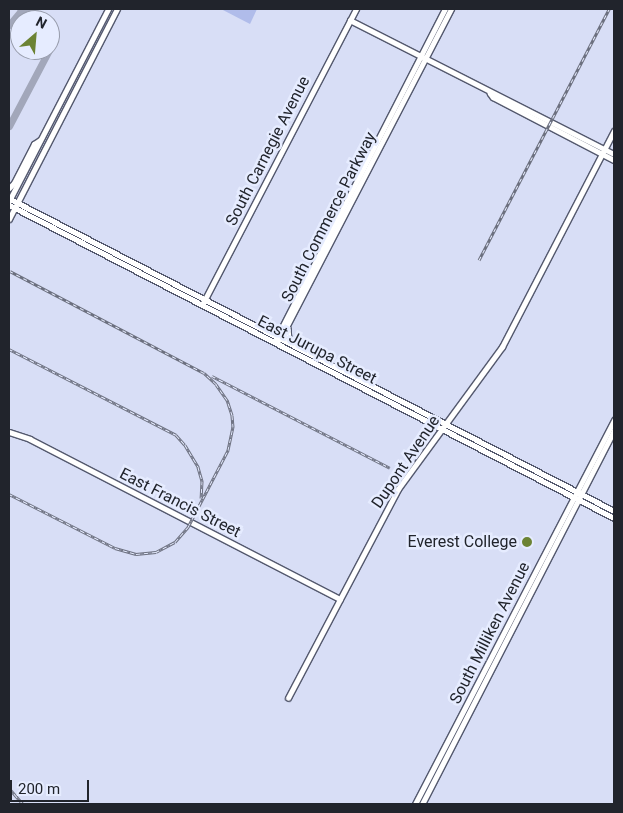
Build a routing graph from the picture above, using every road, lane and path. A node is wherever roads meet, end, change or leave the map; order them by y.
1 (108, 9) edge
2 (117, 9) edge
3 (356, 9) edge
4 (445, 9) edge
5 (451, 9) edge
6 (350, 20) junction
7 (423, 58) junction
8 (614, 132) edge
9 (41, 140) junction
10 (604, 152) junction
11 (614, 154) edge
12 (614, 160) edge
13 (9, 188) edge
14 (11, 202) edge
15 (9, 218) edge
16 (99, 251) junction
17 (131, 260) junction
18 (140, 272) junction
19 (169, 280) junction
20 (206, 299) junction
21 (202, 305) junction
22 (289, 321) junction
23 (277, 339) junction
24 (297, 348) junction
25 (614, 420) edge
26 (444, 426) junction
27 (614, 431) edge
28 (9, 432) edge
29 (576, 491) junction
30 (582, 494) junction
31 (573, 498) junction
32 (579, 501) junction
33 (614, 511) edge
34 (614, 518) edge
35 (340, 599) junction
36 (288, 698) dead end
37 (416, 804) edge
38 (422, 804) edge

1 - 9 main road
2 - 14 main road
3 - 6 street, South Carnegie Avenue
4 - 7 street, South Commerce Parkway
5 - 7 street, South Commerce Parkway
6 - 7 street
6 - 20 street, South Carnegie Avenue
7 - 10 street
7 - 22 street, South Commerce Parkway
7 - 23 street, South Commerce Parkway
8 - 10 street, Dupont Avenue
9 - 13 main road
9 - 14 main road
10 - 11 street
10 - 12 street
10 - 26 street, Dupont Avenue
14 - 15 main road
14 - 16 main road, East Jurupa Street
14 - 17 main road, East Jurupa Street
16 - 17 main road
16 - 18 main road, East Jurupa Street
17 - 19 main road, East Jurupa Street
18 - 19 main road
18 - 21 main road, East Jurupa Street
19 - 20 main road, East Jurupa Street
20 - 21 street, South Carnegie Avenue
20 - 23 main road, East Jurupa Street
21 - 23 main road, East Jurupa Street
22 - 23 street, South Commerce Parkway
22 - 24 street
23 - 24 main road, East Jurupa Street
23 - 26 main road, East Jurupa Street
24 - 26 main road, East Jurupa Street
25 - 29 main road, South Milliken Avenue
26 - 29 main road, East Jurupa Street
26 - 31 main road, East Jurupa Street
26 - 35 street, Dupont Avenue
27 - 30 main road, South Milliken Avenue
28 - 35 street, East Francis Street
29 - 30 main road, East Jurupa Street
29 - 31 main road, South Milliken Avenue
30 - 32 main road, South Milliken Avenue
30 - 33 main road, East Jurupa Street
31 - 32 main road, East Jurupa Street
31 - 37 main road, South Milliken Avenue
32 - 34 main road, East Jurupa Street
32 - 38 main road, South Milliken Avenue
35 - 36 street, Dupont Avenue

